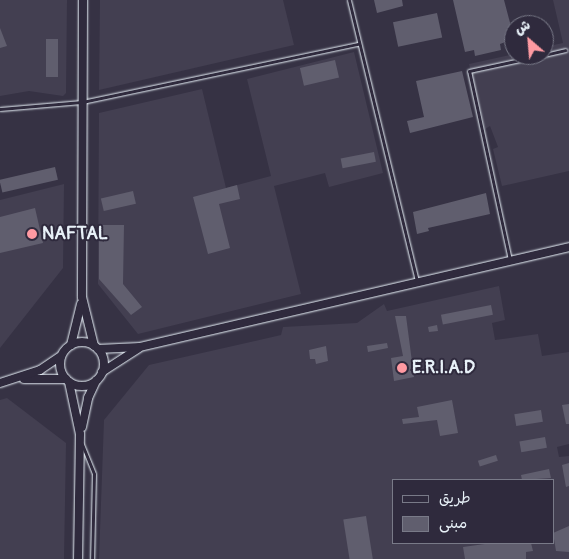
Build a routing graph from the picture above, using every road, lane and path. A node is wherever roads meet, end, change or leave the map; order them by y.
1 (83, 0) edge
2 (348, 0) edge
3 (358, 44) junction
4 (565, 50) dead end
5 (554, 53) edge
6 (504, 64) edge
7 (82, 102) junction
8 (0, 109) edge
9 (569, 248) edge
10 (510, 261) junction
11 (417, 281) junction
12 (82, 297) junction
13 (71, 345) junction
14 (96, 347) junction
15 (140, 347) junction
16 (61, 356) junction
17 (102, 372) junction
18 (17, 379) junction
19 (67, 380) junction
20 (96, 380) junction
21 (0, 383) edge
22 (80, 438) junction
23 (78, 559) edge
24 (92, 559) edge

1 - 7 street
2 - 3 lane
3 - 7 lane
3 - 11 lane
4 - 5 lane
6 - 10 lane
7 - 8 lane
7 - 12 street
9 - 10 street
10 - 11 street
11 - 15 street
12 - 13 street
12 - 14 street
13 - 14 street
13 - 16 street
14 - 15 street
14 - 17 street
15 - 17 street
16 - 18 street
16 - 19 street
17 - 20 street
18 - 19 street
18 - 21 street
19 - 20 street
19 - 22 street
20 - 22 street
22 - 23 street
22 - 24 lane

